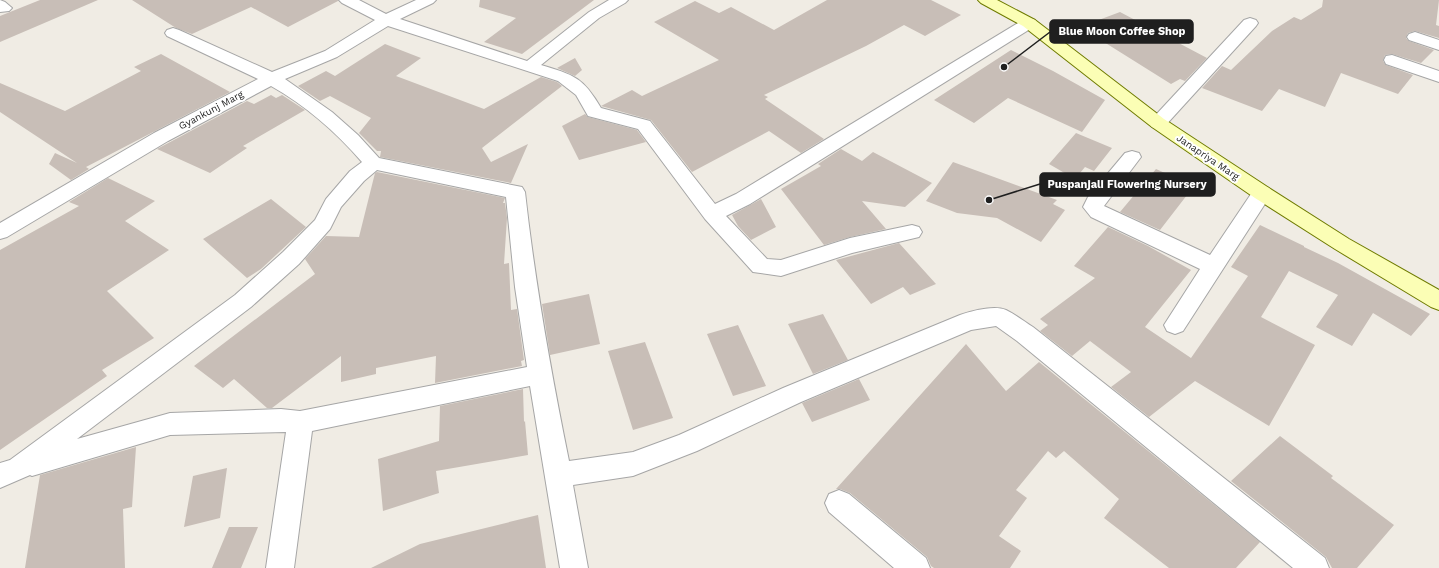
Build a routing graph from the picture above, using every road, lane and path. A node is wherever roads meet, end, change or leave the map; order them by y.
1 (347, 0) edge
2 (428, 0) edge
3 (620, 0) edge
4 (986, 0) edge
5 (386, 20) junction
6 (1029, 23) junction
7 (1250, 23) dead end
8 (173, 33) dead end
9 (1415, 37) dead end
10 (1439, 45) edge
11 (1392, 60) dead end
12 (529, 67) junction
13 (1439, 77) edge
14 (271, 79) junction
15 (1158, 123) junction
16 (1132, 158) dead end
17 (374, 163) junction
18 (1262, 193) junction
19 (712, 214) junction
20 (0, 232) edge
21 (912, 232) dead end
22 (1214, 266) junction
23 (1439, 301) edge
24 (1175, 325) dead end
25 (540, 374) junction
26 (300, 422) junction
27 (9, 472) edge
28 (559, 475) junction
29 (839, 504) dead end
30 (280, 568) edge
31 (574, 568) edge
32 (916, 568) edge
33 (1315, 568) edge

1 - 5 street
2 - 5 street, Gyankunj Marg
3 - 12 street
4 - 6 main road, Janapriya Marg
5 - 12 street
5 - 14 street, Gyankunj Marg
6 - 15 main road, Janapriya Marg
6 - 19 street
7 - 15 street
8 - 14 street
9 - 10 street
11 - 13 street
12 - 19 street
14 - 17 street
14 - 20 street, Gyankunj Marg
15 - 18 main road, Janapriya Marg
16 - 22 street
17 - 25 street
17 - 27 street
18 - 22 street
18 - 23 main road, Janapriya Marg
19 - 21 street
22 - 24 street
25 - 26 street
25 - 28 street
26 - 27 street
26 - 30 street
28 - 31 street
28 - 33 street
29 - 32 street

